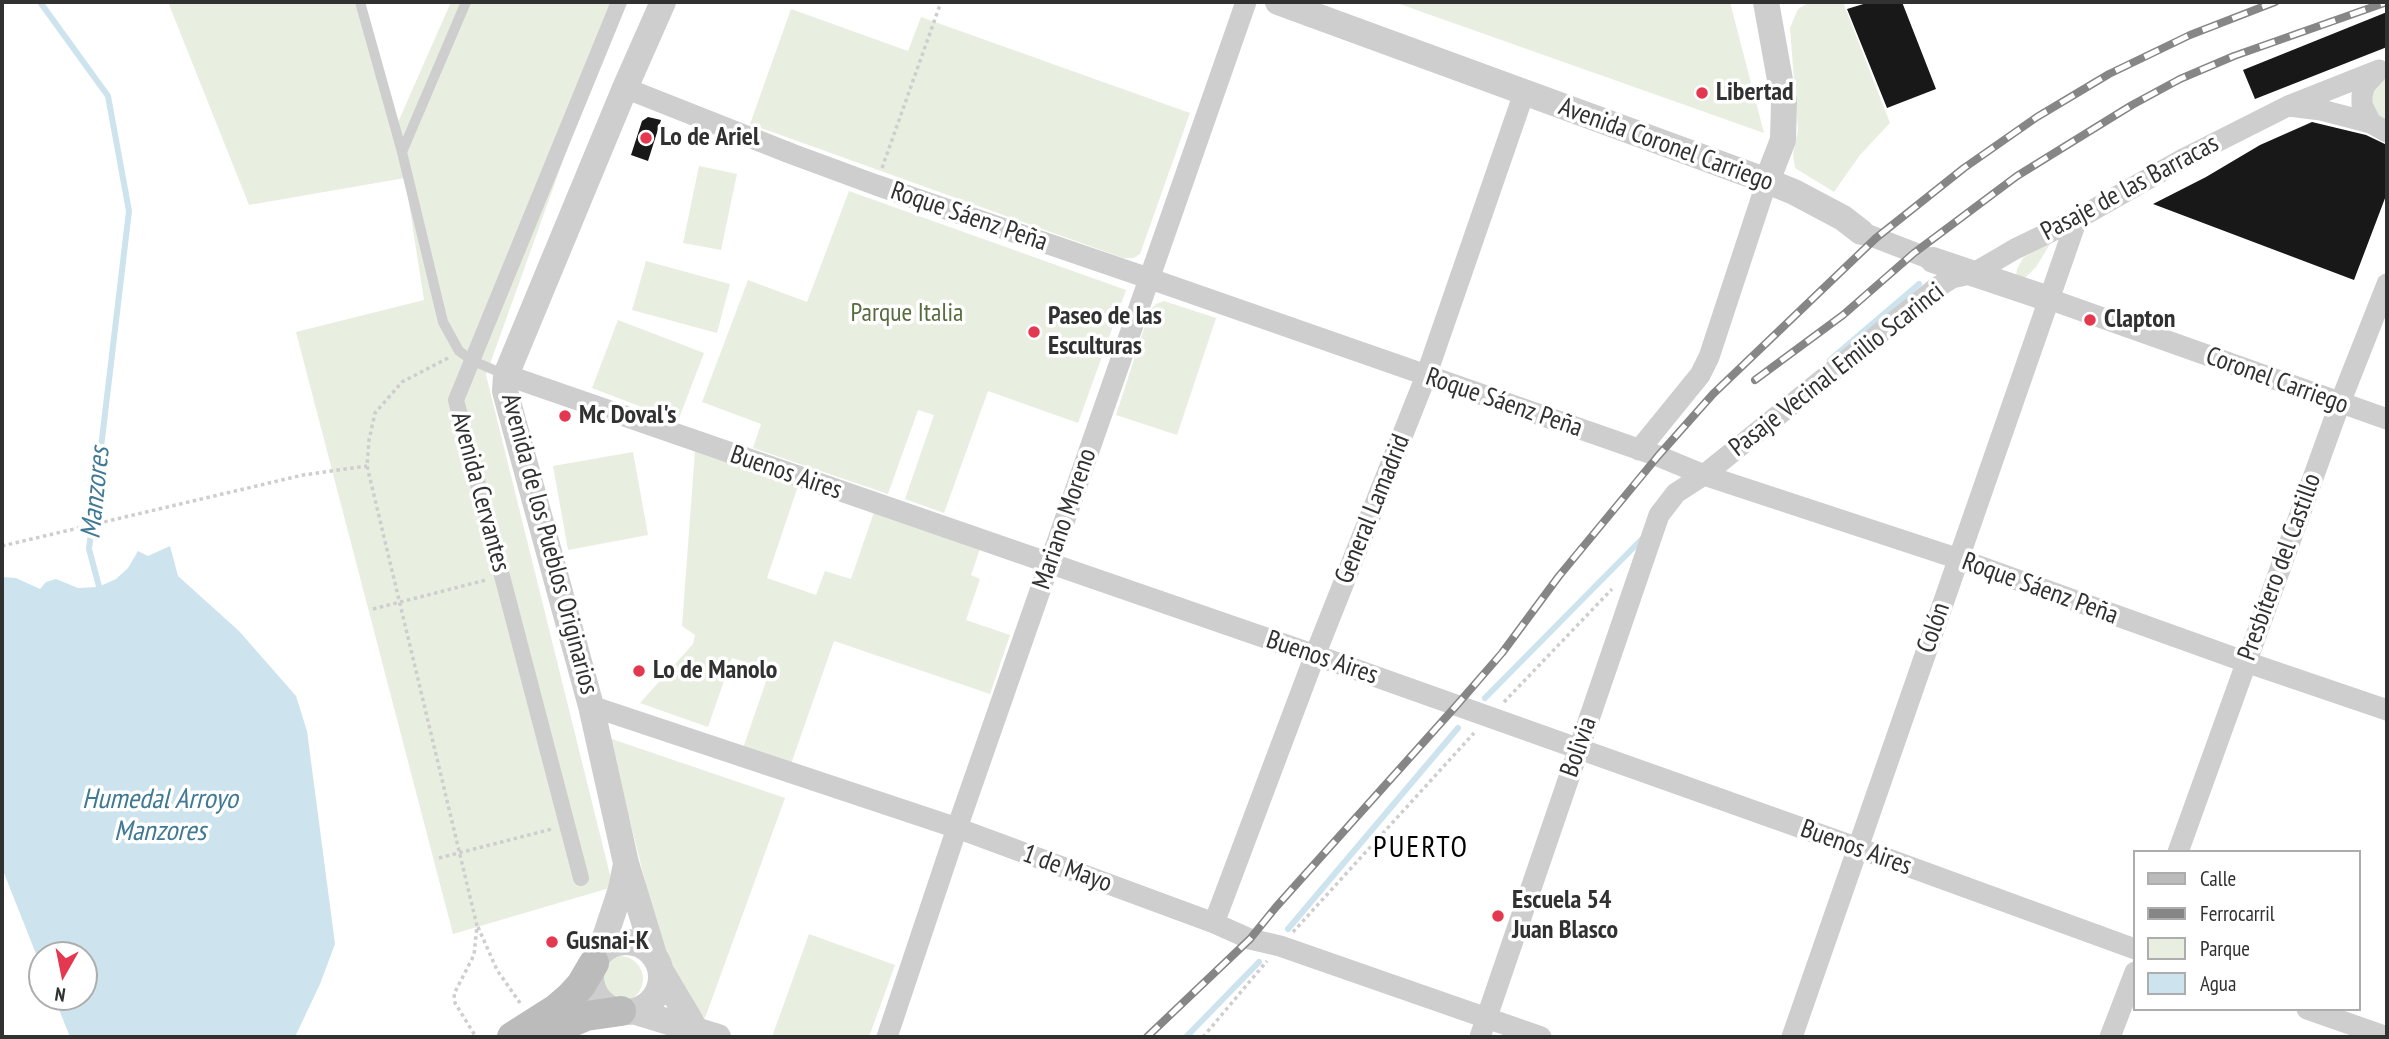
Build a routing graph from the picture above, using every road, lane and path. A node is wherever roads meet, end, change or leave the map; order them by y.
1 (360, 2) edge
2 (466, 2) edge
3 (619, 2) edge
4 (663, 2) edge
5 (941, 2) edge
6 (1246, 2) edge
7 (1278, 2) edge
8 (1768, 3) edge
9 (2383, 69) edge
10 (625, 88) junction
11 (1524, 93) junction
12 (2288, 106) junction
13 (2382, 130) edge
14 (402, 152) junction
15 (1766, 181) junction
16 (876, 185) junction
17 (2077, 219) junction
18 (1861, 232) joint
19 (1933, 260) joint
20 (1974, 273) junction
21 (1148, 278) junction
22 (2387, 284) edge
23 (2049, 299) junction
24 (459, 351) junction
25 (473, 361) junction
26 (506, 375) junction
27 (1426, 376) junction
28 (2340, 403) junction
29 (2387, 419) edge
30 (1639, 450) junction
31 (367, 466) junction
32 (1704, 475) junction
33 (2, 546) edge
34 (1958, 559) junction
35 (1050, 564) junction
36 (502, 577) junction
37 (1618, 582) dead end
38 (399, 602) junction
39 (373, 609) dead end
40 (1315, 655) junction
41 (2246, 662) junction
42 (592, 706) junction
43 (2387, 710) edge
44 (1489, 718) junction
45 (1578, 748) junction
46 (567, 825) junction
47 (957, 828) junction
48 (1858, 848) junction
49 (2179, 850) edge
50 (460, 853) junction
51 (439, 858) dead end
52 (626, 863) junction
53 (581, 878) dead end
54 (1214, 923) junction
55 (477, 926) junction
56 (1280, 946) junction
57 (2134, 949) edge
58 (597, 958) junction
59 (658, 964) junction
60 (2134, 975) edge
61 (627, 1011) junction
62 (2313, 1011) edge
63 (1483, 1027) edge
64 (530, 1033) edge
65 (707, 1033) edge
66 (476, 1037) edge
67 (887, 1037) edge
68 (1203, 1037) edge
69 (1541, 1037) edge
70 (1792, 1037) edge
71 (2110, 1037) edge
72 (2387, 1037) edge

1 - 14 lane
2 - 14 lane
3 - 25 street, Avenida Cervantes
4 - 10 street, Avenida de los Pueblos Originarios
5 - 16 path
6 - 21 street, Mariano Moreno
7 - 11 street, Avenida Coronel Carriego
8 - 15 street
9 - 12 street, Pasaje de las Barracas
9 - 13 street, Pasaje de las Barracas
10 - 16 street, Roque Sáenz Peña
10 - 26 street, Avenida de los Pueblos Originarios
11 - 15 street, Avenida Coronel Carriego
11 - 27 street, General Lamadrid
12 - 13 street, Pasaje de las Barracas
12 - 17 street, Pasaje de las Barracas
14 - 24 lane
15 - 18 street, Avenida Coronel Carriego
15 - 30 street
16 - 21 street, Roque Sáenz Peña
17 - 20 street, Pasaje de las Barracas
17 - 23 street, Colón
18 - 19 street, Avenida Coronel Carriego
19 - 20 street, Avenida Coronel Carriego
20 - 23 street, Avenida Coronel Carriego
20 - 32 street, Pasaje Vecinal Emilio Scarinci
21 - 27 street, Roque Sáenz Peña
21 - 35 street, Mariano Moreno
22 - 28 street, Presbítero del Castillo
23 - 28 street, Coronel Carriego
23 - 34 street, Colón
24 - 25 lane
24 - 31 path
25 - 26 lane
25 - 36 street, Avenida Cervantes
26 - 35 street, Buenos Aires
26 - 42 street, Avenida de los Pueblos Originarios
27 - 30 street, Roque Sáenz Peña
27 - 40 street, General Lamadrid
28 - 29 street, Coronel Carriego
28 - 41 street, Presbítero del Castillo
30 - 32 street, Roque Sáenz Peña
31 - 33 path
31 - 38 path
32 - 34 street, Roque Sáenz Peña
32 - 45 street, Bolivia
34 - 41 street, Roque Sáenz Peña
34 - 48 street, Colón
35 - 40 street, Buenos Aires
35 - 47 street, Mariano Moreno
36 - 38 path
36 - 46 street, Avenida Cervantes
37 - 44 path
38 - 39 path
38 - 50 path
40 - 44 street, Buenos Aires
40 - 54 street, General Lamadrid
41 - 43 street, Roque Sáenz Peña
41 - 49 street, Presbítero del Castillo
42 - 47 street, 1 de Mayo
42 - 52 street, Avenida de los Pueblos Originarios
44 - 45 street, Buenos Aires
44 - 56 path
45 - 48 street, Buenos Aires
45 - 63 street, Bolivia
46 - 50 path
46 - 53 street, Avenida Cervantes
47 - 54 street, 1 de Mayo
47 - 67 street, Mariano Moreno
48 - 57 street, Buenos Aires
48 - 70 street, Colón
50 - 51 path
50 - 55 path
52 - 58 street, Avenida de los Pueblos Originarios
52 - 59 street, Avenida de los Pueblos Originarios
54 - 56 street, 1 de Mayo
55 - 64 path
55 - 66 path
56 - 63 street, 1 de Mayo
56 - 68 path
58 - 59 street
58 - 61 street
58 - 64 main road
59 - 61 street
59 - 65 street, Avenida de los Pueblos Originarios
60 - 71 street
61 - 64 main road
61 - 65 street
62 - 72 street
63 - 69 street, 1 de Mayo

